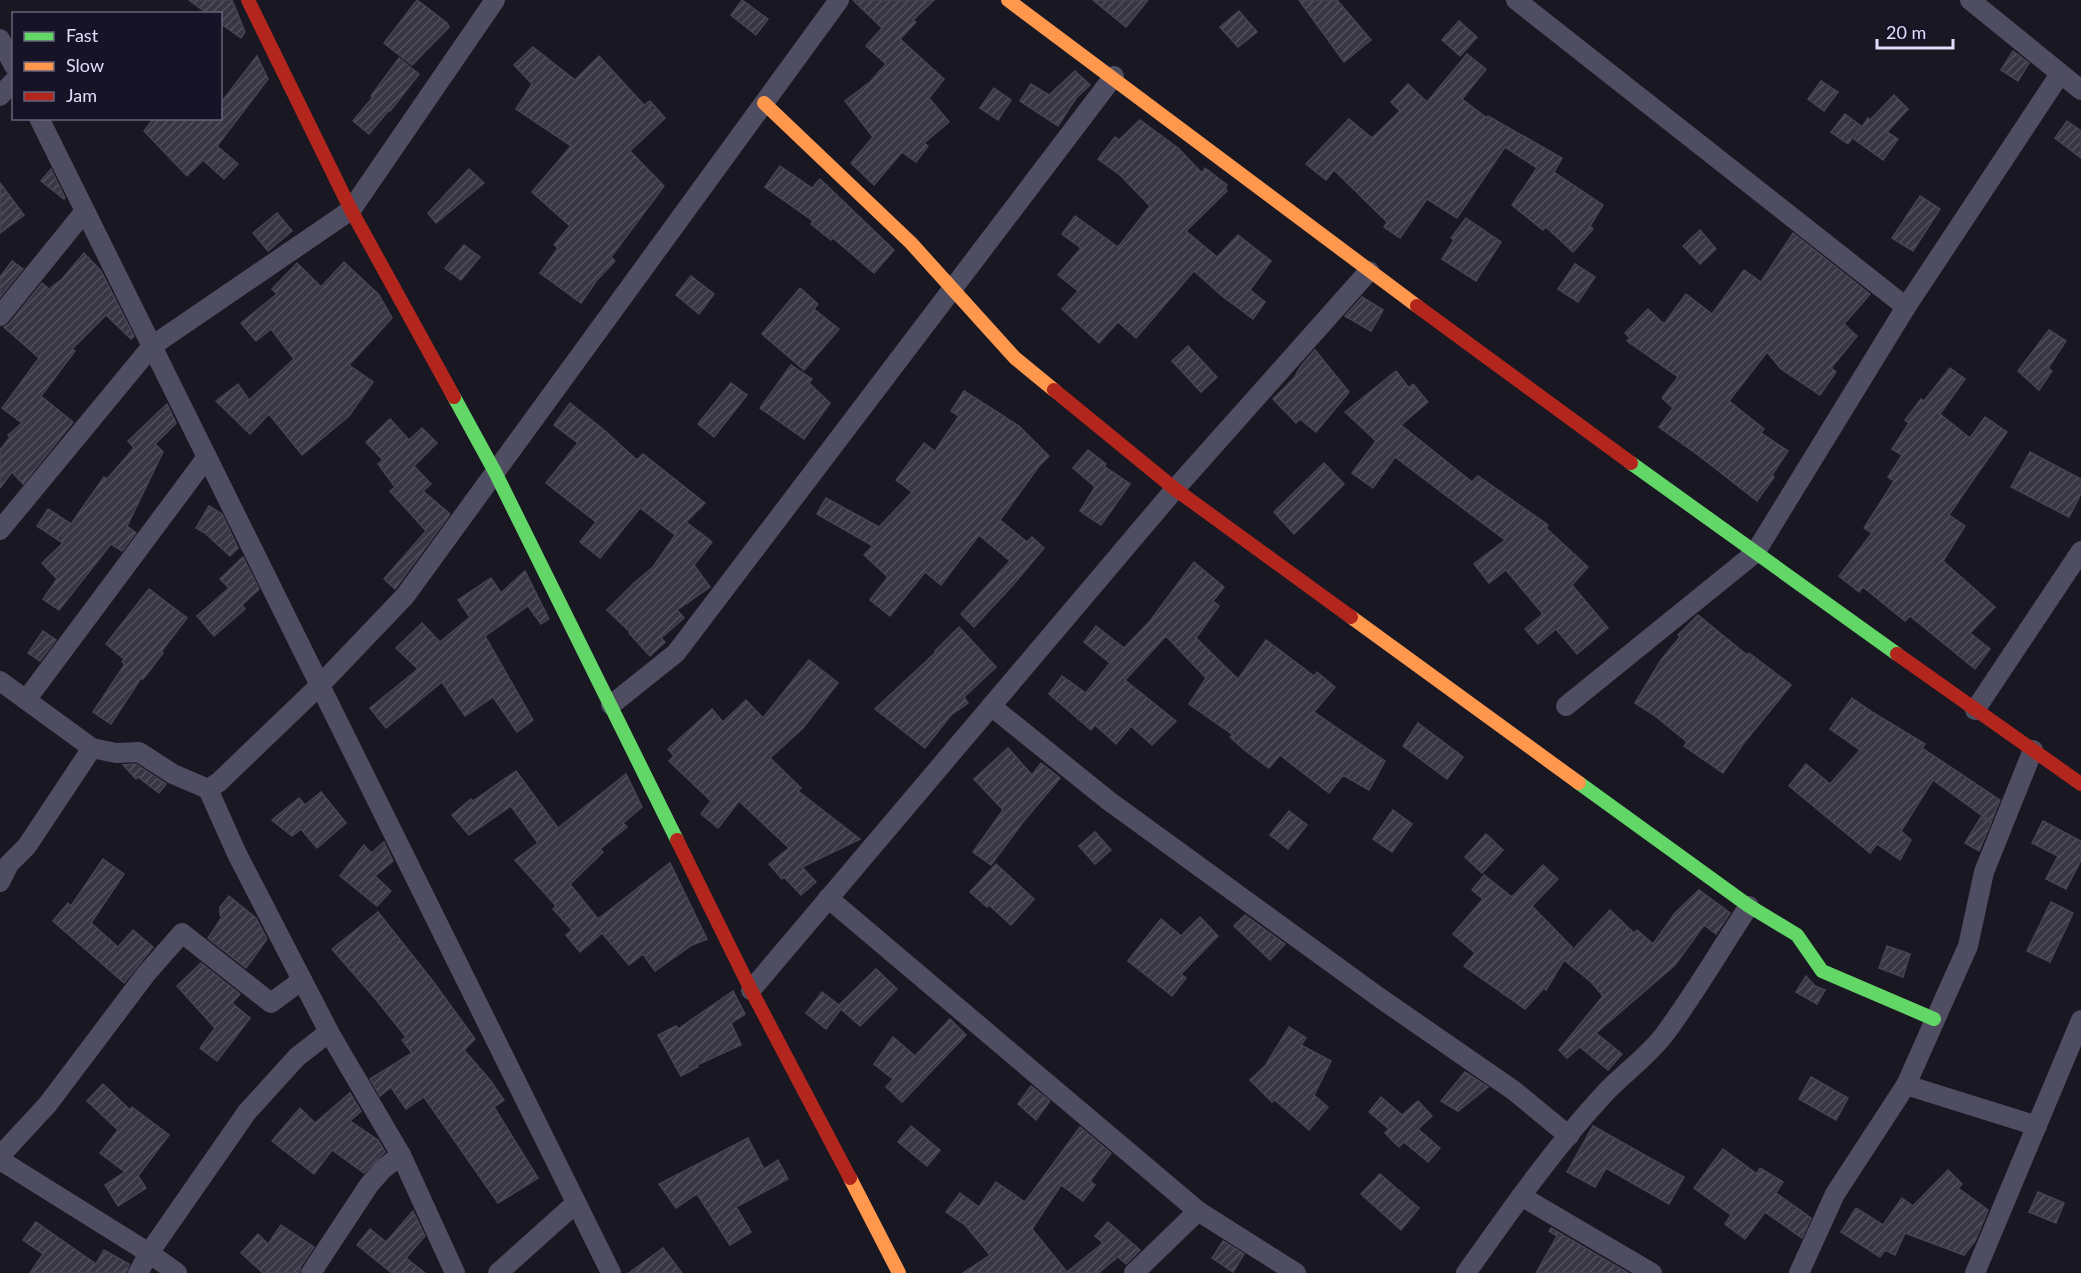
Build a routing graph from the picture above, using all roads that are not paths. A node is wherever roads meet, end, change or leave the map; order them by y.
1 (248, 0) edge
2 (495, 0) edge
3 (839, 0) edge
4 (1008, 0) edge
5 (1516, 0) edge
6 (1970, 0) edge
7 (0, 39) edge
8 (12, 62) edge
9 (2060, 74) junction
10 (1113, 77) junction
11 (12, 83) edge
12 (2081, 90) edge
13 (0, 96) edge
14 (764, 103) junction
15 (40, 120) edge
16 (351, 210) junction
17 (85, 211) junction
18 (1369, 271) junction
19 (951, 289) junction
20 (1906, 307) junction
21 (0, 316) edge
22 (152, 346) junction
23 (207, 457) junction
24 (495, 472) junction
25 (1175, 489) junction
26 (0, 530) edge
27 (2081, 551) edge
28 (1755, 553) junction
29 (0, 681) edge
30 (320, 685) junction
31 (26, 700) junction
32 (610, 705) junction
33 (991, 706) junction
34 (1566, 706) dead end
35 (1975, 710) junction
36 (92, 748) junction
37 (2033, 750) junction
38 (2081, 784) edge
39 (208, 789) junction
40 (0, 882) edge
41 (828, 898) junction
42 (1749, 906) junction
43 (302, 980) junction
44 (750, 990) junction
45 (1934, 1019) junction
46 (2081, 1020) edge
47 (329, 1032) junction
48 (1906, 1085) junction
49 (2037, 1126) junction
50 (1569, 1136) junction
51 (401, 1155) junction
52 (0, 1158) edge
53 (1521, 1196) junction
54 (576, 1203) junction
55 (1198, 1211) junction
56 (149, 1252) junction
57 (138, 1273) edge
58 (177, 1273) edge
59 (311, 1273) edge
60 (455, 1273) edge
61 (498, 1273) edge
62 (611, 1273) edge
63 (899, 1273) edge
64 (1134, 1273) edge
65 (1296, 1273) edge
66 (1466, 1273) edge
67 (1652, 1273) edge
68 (1799, 1273) edge
69 (1974, 1273) edge

1 - 16 street
2 - 16 street
3 - 14 street
4 - 10 street
5 - 20 street
6 - 9 street
7 - 8 street
9 - 12 street
9 - 20 street
10 - 18 street
10 - 19 street
11 - 13 street
14 - 19 street
14 - 24 street
15 - 17 street
16 - 22 street
16 - 24 street
17 - 21 street
17 - 22 street
18 - 25 street
18 - 28 street
19 - 25 street
19 - 32 street
20 - 28 street
22 - 23 street
22 - 26 street
23 - 30 street
23 - 31 street
24 - 30 street
24 - 32 street
25 - 33 street
25 - 42 street
27 - 35 street
28 - 34 street
28 - 35 street
29 - 31 street
30 - 39 street
30 - 54 street
31 - 36 street
32 - 44 street
33 - 41 street
33 - 50 street
35 - 37 street
36 - 39 street
36 - 40 street
37 - 38 street
37 - 45 street
39 - 43 street
41 - 44 street
41 - 55 street
42 - 45 street
42 - 50 street
43 - 47 street
43 - 52 street
44 - 63 street
45 - 48 street
46 - 49 street
47 - 51 street
47 - 56 street
48 - 49 street
48 - 68 street
49 - 69 street
50 - 53 street
51 - 59 street
51 - 60 street
52 - 56 street
53 - 66 street
53 - 67 street
54 - 61 street
54 - 62 street
55 - 64 street
55 - 65 street
56 - 57 street
56 - 58 street

